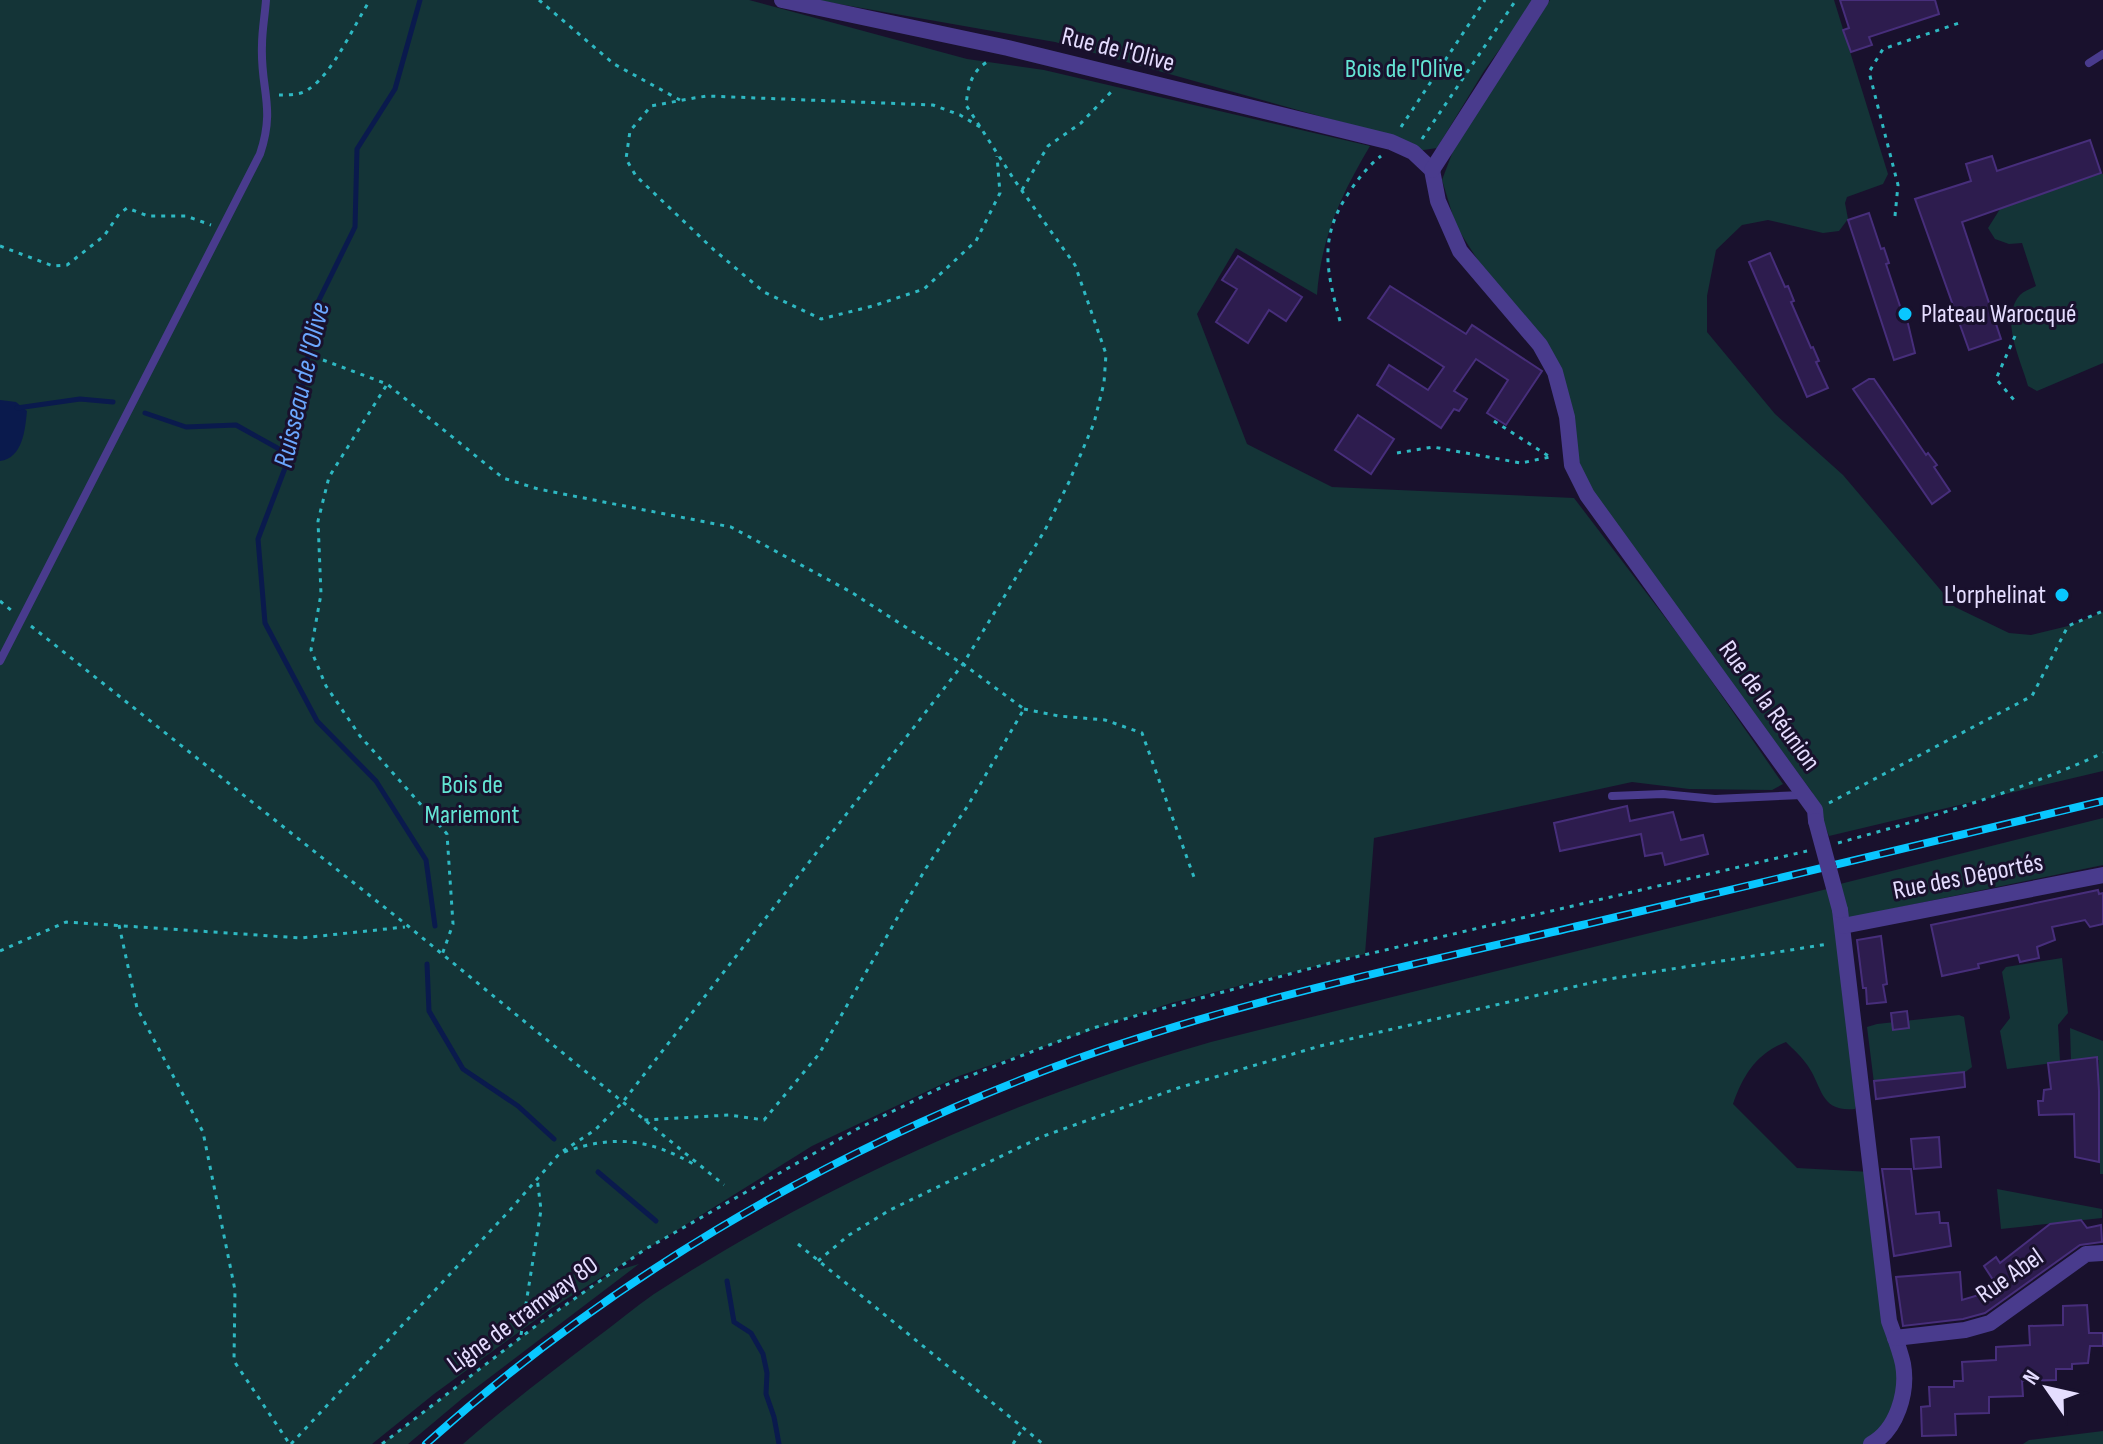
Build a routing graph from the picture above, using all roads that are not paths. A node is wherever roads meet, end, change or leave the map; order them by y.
1 (266, 0) edge
2 (782, 0) edge
3 (1541, 0) edge
4 (2103, 54) edge
5 (2089, 63) dead end
6 (1432, 170) junction
7 (0, 661) edge
8 (1804, 795) junction
9 (1612, 796) dead end
10 (2103, 875) edge
11 (1842, 926) junction
12 (2103, 1253) edge
13 (1895, 1338) junction
14 (1871, 1444) edge

1 - 7 lane
2 - 6 street, Rue de l'Olive
3 - 6 street
4 - 5 lane
6 - 8 street, Rue de la Réunion
8 - 9 lane
8 - 11 street, Rue de la Réunion, bridge
10 - 11 street, Rue des Déportés
11 - 13 street, Rue de la Réunion
12 - 13 street, Rue Abel
13 - 14 street, Rue de la Réunion

